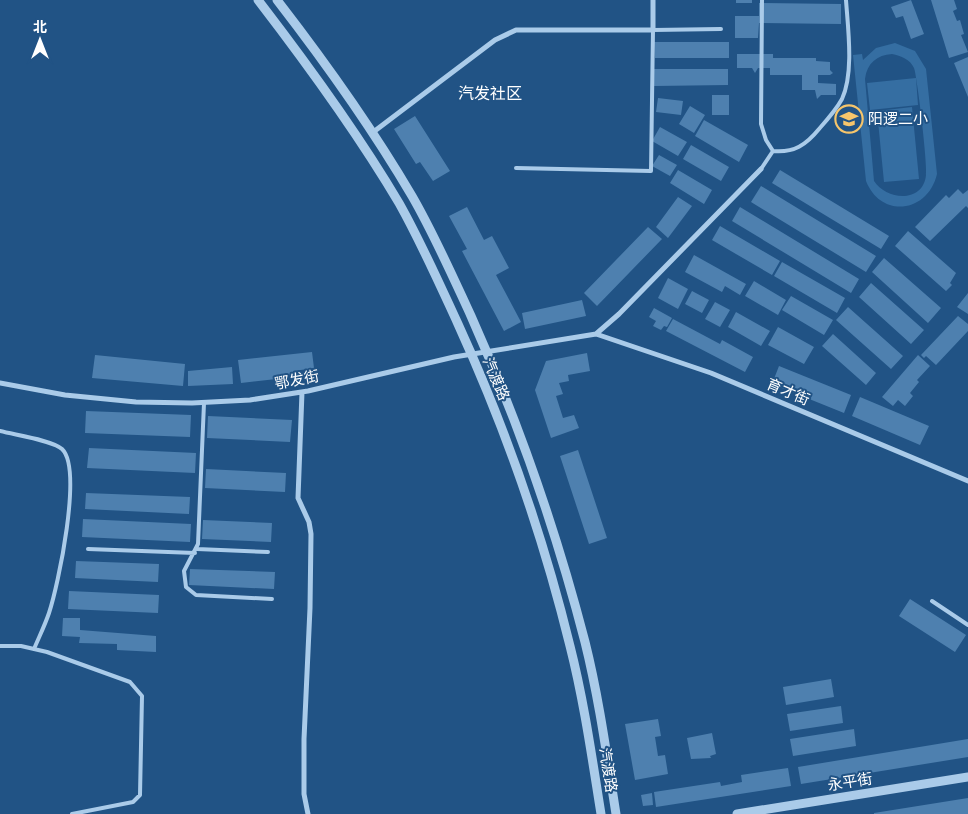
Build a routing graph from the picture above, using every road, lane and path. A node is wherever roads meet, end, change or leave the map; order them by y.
1 (258, 0) edge
2 (277, 0) edge
3 (653, 0) edge
4 (762, 0) edge
5 (846, 0) edge
6 (721, 29) dead end
7 (653, 30) junction
8 (372, 133) junction
9 (773, 151) junction
10 (516, 168) dead end
11 (761, 169) joint
12 (596, 334) junction
13 (486, 352) junction
14 (471, 354) junction
15 (0, 383) edge
16 (302, 392) junction
17 (204, 403) junction
18 (0, 431) edge
19 (968, 481) edge
20 (88, 549) dead end
21 (196, 551) junction
22 (268, 552) dead end
23 (272, 598) dead end
24 (932, 600) dead end
25 (968, 625) edge
26 (0, 646) edge
27 (34, 648) junction
28 (968, 777) edge
29 (72, 814) edge
30 (308, 814) edge
31 (601, 814) edge
32 (616, 814) edge
33 (737, 814) edge

1 - 14 street, 汽渡路
2 - 8 street, 汽渡路
3 - 7 street
4 - 9 lane
5 - 9 lane
6 - 7 lane
7 - 8 street
7 - 10 lane
8 - 13 street, 汽渡路
9 - 11 lane
11 - 12 street
12 - 13 street, 鄂发街
12 - 19 street, 育才街
13 - 14 street, 鄂发街
13 - 32 street, 汽渡路
14 - 16 street, 鄂发街
14 - 31 street, 汽渡路
15 - 17 street, 鄂发街
16 - 17 street, 鄂发街
16 - 30 street
17 - 21 lane
18 - 27 lane
20 - 21 lane
21 - 22 lane
21 - 23 lane
24 - 25 lane
26 - 27 lane
27 - 29 lane
28 - 33 street, 永平街

